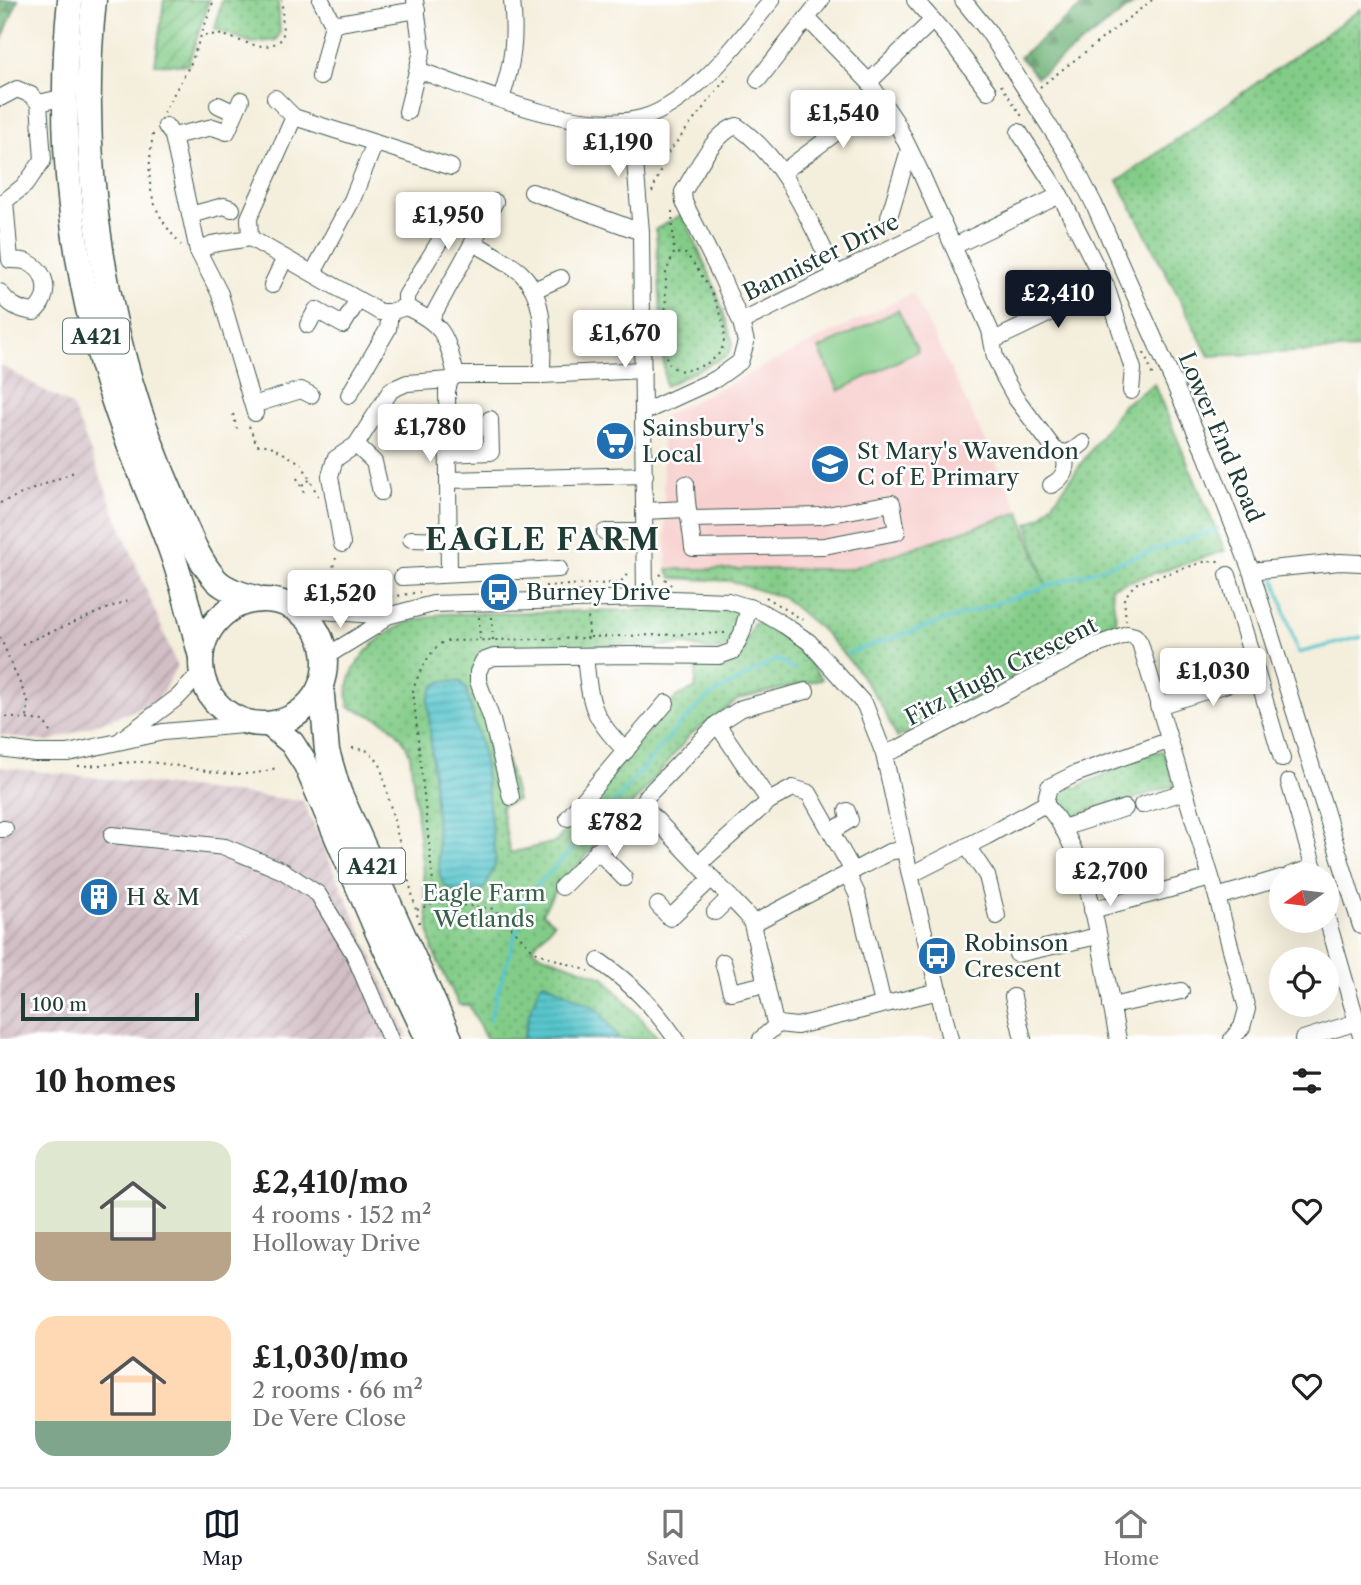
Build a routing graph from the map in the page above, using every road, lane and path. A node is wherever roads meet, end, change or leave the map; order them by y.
1 (70, 0) edge
2 (94, 0) edge
3 (282, 0) edge
4 (321, 0) edge
5 (772, 0) edge
6 (821, 0) edge
7 (915, 0) edge
8 (963, 0) edge
9 (1152, 0) edge
10 (515, 1) edge
11 (416, 5) edge
12 (807, 18) junction
13 (933, 20) junction
14 (333, 24) junction
15 (202, 35) dead end
16 (418, 70) junction
17 (320, 76) dead end
18 (758, 80) dead end
19 (869, 82) junction
20 (988, 91) dead end
21 (1030, 94) junction
22 (65, 97) junction
23 (0, 98) edge
24 (275, 98) dead end
25 (501, 99) junction
26 (881, 99) junction
27 (39, 103) junction
28 (218, 104) dead end
29 (407, 112) dead end
30 (294, 117) junction
31 (643, 117) junction
32 (623, 121) junction
33 (1019, 132) dead end
34 (375, 143) junction
35 (909, 150) junction
36 (668, 153) dead end
37 (451, 167) dead end
38 (783, 172) junction
39 (532, 192) dead end
40 (1059, 195) junction
41 (3, 202) edge
42 (495, 202) dead end
43 (672, 208) dead end
44 (232, 209) dead end
45 (190, 215) junction
46 (889, 218) dead end
47 (943, 222) junction
48 (447, 229) dead end
49 (641, 232) junction
50 (250, 238) junction
51 (474, 243) junction
52 (954, 246) junction
53 (198, 251) junction
54 (674, 253) junction
55 (285, 258) junction
56 (5, 262) edge
57 (313, 274) junction
58 (836, 274) junction
59 (658, 275) dead end
60 (665, 275) junction
61 (562, 278) dead end
62 (272, 285) dead end
63 (1106, 286) junction
64 (534, 290) junction
65 (0, 292) edge
66 (358, 299) junction
67 (398, 309) junction
68 (431, 319) junction
69 (741, 322) junction
70 (307, 325) dead end
71 (993, 340) junction
72 (643, 370) junction
73 (542, 375) junction
74 (453, 378) junction
75 (1131, 391) dead end
76 (349, 395) dead end
77 (311, 396) dead end
78 (644, 412) junction
79 (233, 414) dead end
80 (490, 419) dead end
81 (237, 429) dead end
82 (1083, 443) dead end
83 (356, 446) junction
84 (448, 454) junction
85 (1063, 454) junction
86 (74, 472) dead end
87 (645, 475) junction
88 (297, 478) dead end
89 (311, 480) dead end
90 (448, 480) junction
91 (686, 484) dead end
92 (1051, 485) dead end
93 (301, 486) junction
94 (382, 492) dead end
95 (305, 495) dead end
96 (0, 503) edge
97 (644, 512) junction
98 (688, 514) junction
99 (821, 516) junction
100 (645, 531) junction
101 (605, 532) dead end
102 (411, 539) dead end
103 (450, 540) junction
104 (342, 544) dead end
105 (824, 545) junction
106 (1361, 563) edge
107 (559, 569) dead end
108 (1251, 570) junction
109 (449, 573) junction
110 (1228, 575) dead end
111 (402, 577) dead end
112 (645, 598) junction
113 (259, 599) junction
114 (128, 600) dead end
115 (486, 606) junction
116 (749, 607) junction
117 (588, 608) dead end
118 (296, 609) junction
119 (387, 616) junction
120 (742, 632) junction
121 (0, 637) edge
122 (589, 638) junction
123 (493, 639) junction
124 (480, 640) junction
125 (22, 644) dead end
126 (585, 656) junction
127 (325, 657) junction
128 (493, 658) junction
129 (201, 665) junction
130 (1256, 675) junction
131 (321, 685) junction
132 (806, 691) dead end
133 (666, 704) dead end
134 (1158, 706) junction
135 (6, 717) dead end
136 (27, 719) junction
137 (261, 724) junction
138 (717, 724) junction
139 (52, 736) dead end
140 (120, 741) junction
141 (1168, 741) junction
142 (0, 748) edge
143 (352, 748) dead end
144 (626, 751) junction
145 (884, 754) junction
146 (1282, 759) dead end
147 (73, 766) dead end
148 (276, 768) dead end
149 (1289, 782) dead end
150 (1184, 792) junction
151 (511, 797) dead end
152 (769, 801) junction
153 (1045, 804) junction
154 (643, 806) junction
155 (847, 811) dead end
156 (568, 818) dead end
157 (1062, 828) junction
158 (832, 831) junction
159 (112, 835) dead end
160 (967, 846) junction
161 (905, 849) junction
162 (597, 850) junction
163 (1313, 863) edge
164 (699, 864) junction
165 (851, 873) junction
166 (910, 874) junction
167 (624, 878) dead end
168 (712, 878) junction
169 (1211, 878) junction
170 (1269, 882) edge
171 (562, 887) dead end
172 (730, 897) junction
173 (1217, 897) junction
174 (435, 902) junction
175 (658, 905) dead end
176 (1092, 909) junction
177 (417, 910) junction
178 (715, 912) dead end
179 (997, 916) dead end
180 (752, 924) junction
181 (1361, 926) edge
182 (421, 931) dead end
183 (1331, 933) edge
184 (1098, 936) junction
185 (1017, 954) dead end
186 (723, 962) dead end
187 (595, 966) joint
188 (766, 984) junction
189 (939, 990) junction
190 (1181, 991) dead end
191 (1013, 997) dead end
192 (883, 1004) junction
193 (1111, 1006) junction
194 (778, 1024) junction
195 (1359, 1029) edge
196 (799, 1032) edge
197 (1241, 1035) edge
198 (390, 1039) edge
199 (428, 1039) edge
200 (450, 1039) edge
201 (676, 1039) edge
202 (761, 1039) edge
203 (950, 1039) edge
204 (1023, 1039) edge
205 (1118, 1039) edge
206 (1303, 1039) edge

1 - 22 highway, A421
2 - 113 highway, A421
3 - 15 path
4 - 14 street
5 - 31 street
6 - 12 street
7 - 13 street
8 - 21 street, Lower End Road
9 - 21 path
10 - 25 street
11 - 14 street
11 - 16 street
12 - 18 street
12 - 19 street
13 - 19 street
13 - 20 street
14 - 17 street
16 - 25 street
16 - 29 street
19 - 26 street
21 - 108 street, Lower End Road
22 - 27 street
22 - 129 highway, A421
23 - 27 street
24 - 30 street
25 - 32 street
26 - 35 street
26 - 38 street
27 - 41 street
28 - 45 street
30 - 34 street
30 - 50 street
31 - 32 street
31 - 36 path
32 - 49 street
33 - 40 street
34 - 37 street
34 - 57 street
35 - 46 street
35 - 47 street
38 - 58 street
38 - 69 street
39 - 49 street
40 - 52 street
40 - 63 street
41 - 56 street
42 - 51 street
43 - 54 path
44 - 45 street
45 - 53 street
47 - 52 street
47 - 58 street, Bannister Drive
48 - 67 street
49 - 72 street
50 - 53 street
50 - 55 street
51 - 64 street
51 - 68 street
52 - 71 street
53 - 77 street
54 - 60 path
54 - 60 path
55 - 57 street
55 - 62 street
56 - 65 street
57 - 66 street
58 - 69 street, Bannister Drive
59 - 60 path
61 - 64 street
63 - 71 street
63 - 75 street
64 - 73 street
66 - 67 street
66 - 70 street
67 - 68 street
67 - 76 street
68 - 74 street
69 - 78 street, Bannister Drive
71 - 85 street
72 - 73 street
72 - 78 street
73 - 74 street
74 - 83 street
74 - 84 street
78 - 87 street
79 - 81 path
80 - 84 street
82 - 85 street
83 - 94 street
83 - 104 street
84 - 90 street
85 - 92 street
86 - 96 path
87 - 90 street
87 - 97 street
88 - 93 path
89 - 93 path
90 - 103 street
91 - 98 street
93 - 95 path
97 - 98 street
97 - 100 street
98 - 99 street
98 - 105 street
99 - 105 street
99 - 105 street
100 - 101 street
100 - 112 street
102 - 103 street
103 - 109 street
106 - 108 street
107 - 109 street
108 - 181 street, Lower End Road
109 - 111 street
110 - 130 street
112 - 115 street
112 - 116 street
113 - 118 highway
113 - 129 highway
114 - 125 path
115 - 119 street
115 - 123 path
115 - 124 path
116 - 120 street
116 - 145 street
117 - 122 path
118 - 119 street
118 - 127 highway
119 - 127 street
120 - 122 path
120 - 126 street
121 - 136 path
122 - 123 path
123 - 124 path
123 - 128 path
124 - 174 path
126 - 128 street
126 - 144 street
127 - 131 highway
128 - 151 street
129 - 137 highway
129 - 140 street
130 - 134 street
130 - 146 street
131 - 137 highway
131 - 200 highway, A421
132 - 138 street
133 - 144 street
134 - 141 street, Fitz Hugh Crescent
134 - 145 street, Fitz Hugh Crescent
135 - 136 path
136 - 139 path
137 - 140 street
137 - 199 highway, A421
138 - 152 street
138 - 154 street
140 - 142 street
141 - 150 street, Fitz Hugh Crescent
141 - 153 street
143 - 177 path
144 - 156 street
145 - 161 street
147 - 148 path
149 - 163 street
150 - 157 street
150 - 169 street, Fitz Hugh Crescent
152 - 158 street
152 - 164 street
153 - 157 street
153 - 160 street
154 - 162 street
154 - 164 street
155 - 158 street
157 - 176 street
158 - 165 street
159 - 198 street
160 - 166 street
160 - 179 street
161 - 165 street
161 - 166 street
162 - 167 street
162 - 171 street
164 - 168 street
165 - 180 street
165 - 192 street
166 - 189 street
168 - 172 street
168 - 175 street
169 - 173 street, Fitz Hugh Crescent
169 - 176 street
170 - 173 street
172 - 178 street
172 - 180 street
173 - 197 street, Fitz Hugh Crescent
174 - 177 path
174 - 187 path
176 - 184 street
177 - 182 path
180 - 188 street
183 - 195 street
184 - 185 street
184 - 193 street
186 - 188 street
187 - 201 street
188 - 194 street
189 - 192 street
189 - 203 street
190 - 193 street
191 - 204 street
192 - 196 street
193 - 205 street
194 - 196 street
194 - 202 street
195 - 206 street

